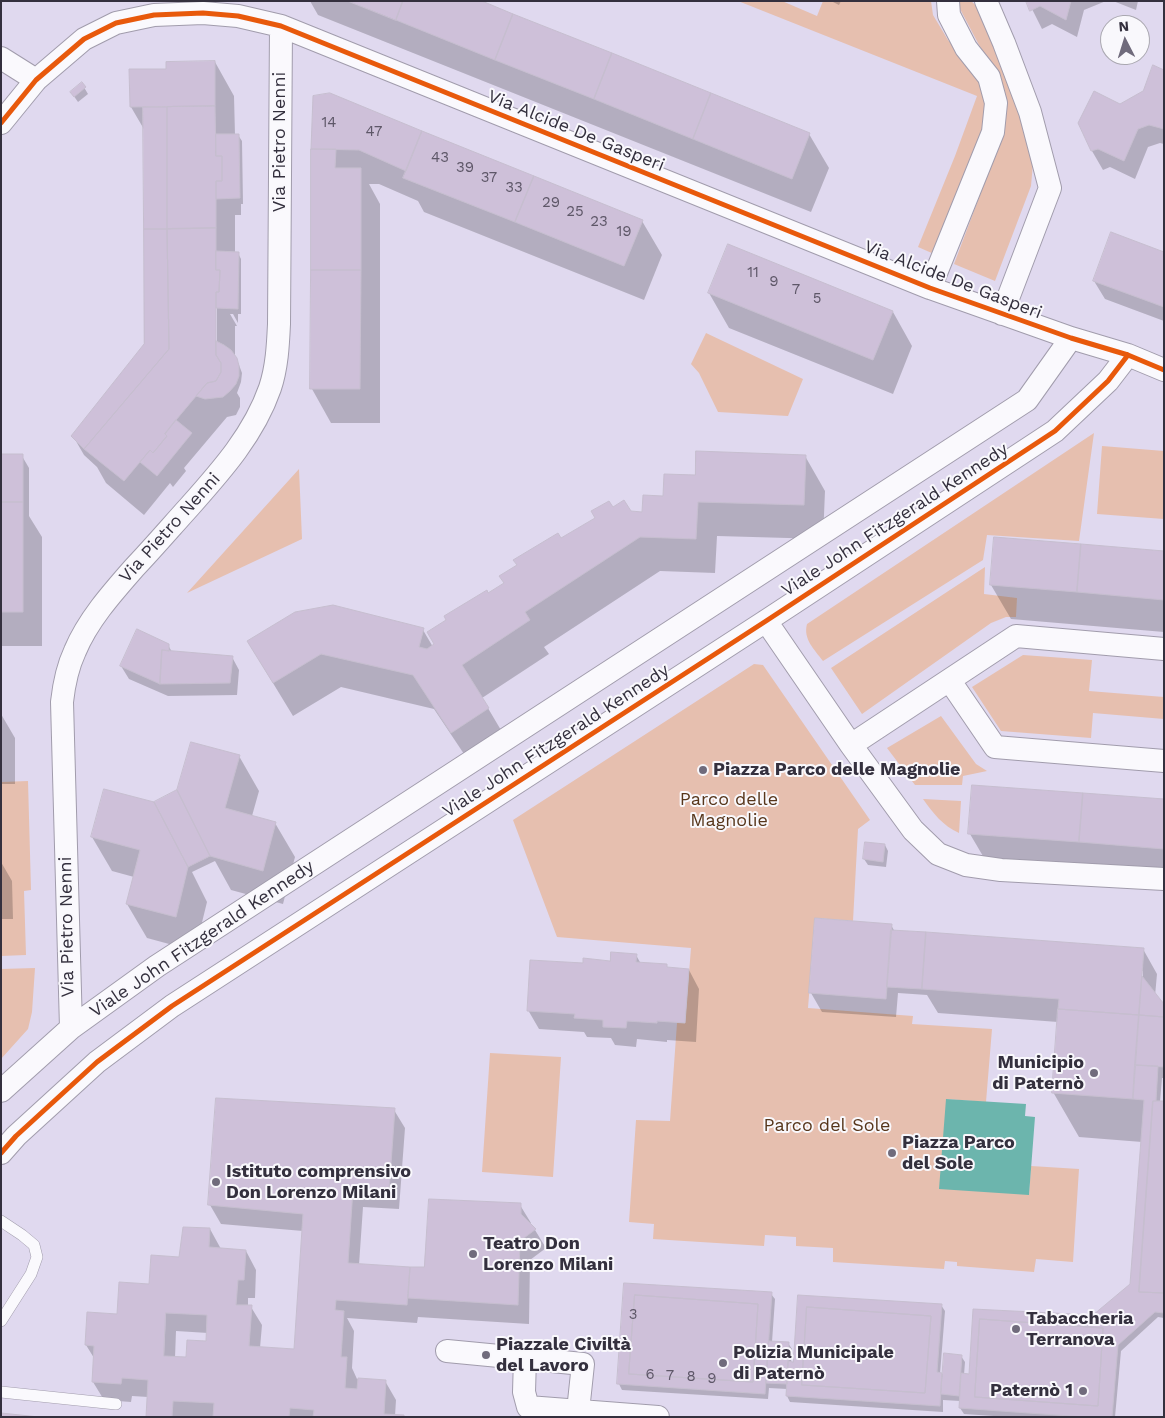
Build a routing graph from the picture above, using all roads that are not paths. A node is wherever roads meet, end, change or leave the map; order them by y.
1 (948, 1) edge
2 (986, 1) edge
3 (240, 8) edge
4 (281, 26) junction
5 (1, 58) edge
6 (36, 80) junction
7 (1, 123) edge
8 (930, 288) junction
9 (1002, 314) junction
10 (1071, 338) junction
11 (1128, 355) junction
12 (1164, 370) edge
13 (766, 620) junction
14 (1164, 649) edge
15 (950, 681) junction
16 (851, 745) junction
17 (1164, 761) edge
18 (1164, 879) edge
19 (71, 1028) junction
20 (1, 1091) edge
21 (1, 1153) edge
22 (1, 1221) edge
23 (1, 1322) edge
24 (447, 1351) dead end
25 (525, 1358) junction
26 (1, 1392) edge
27 (116, 1404) dead end
28 (578, 1411) junction
29 (525, 1412) edge
30 (658, 1417) edge

1 - 8 street
2 - 9 street
3 - 4 street, Via Alcide De Gasperi
3 - 6 street, Via Alcide De Gasperi
4 - 8 street, Via Alcide De Gasperi
4 - 19 street, Via Pietro Nenni
5 - 6 street
6 - 7 street, Via Alcide De Gasperi
8 - 9 street, Via Alcide De Gasperi
9 - 10 street, Via Alcide De Gasperi
10 - 11 street, Via Alcide De Gasperi
10 - 19 street, Viale John Fitzgerald Kennedy
11 - 12 street, Via Alcide De Gasperi
11 - 13 street, Viale John Fitzgerald Kennedy
13 - 16 street
13 - 21 street, Viale John Fitzgerald Kennedy
14 - 15 street
15 - 16 street
15 - 17 street
16 - 18 street
19 - 20 street, Viale John Fitzgerald Kennedy
22 - 23 lane
24 - 25 street
25 - 28 street
25 - 29 street
26 - 27 lane
28 - 29 street
28 - 30 street

